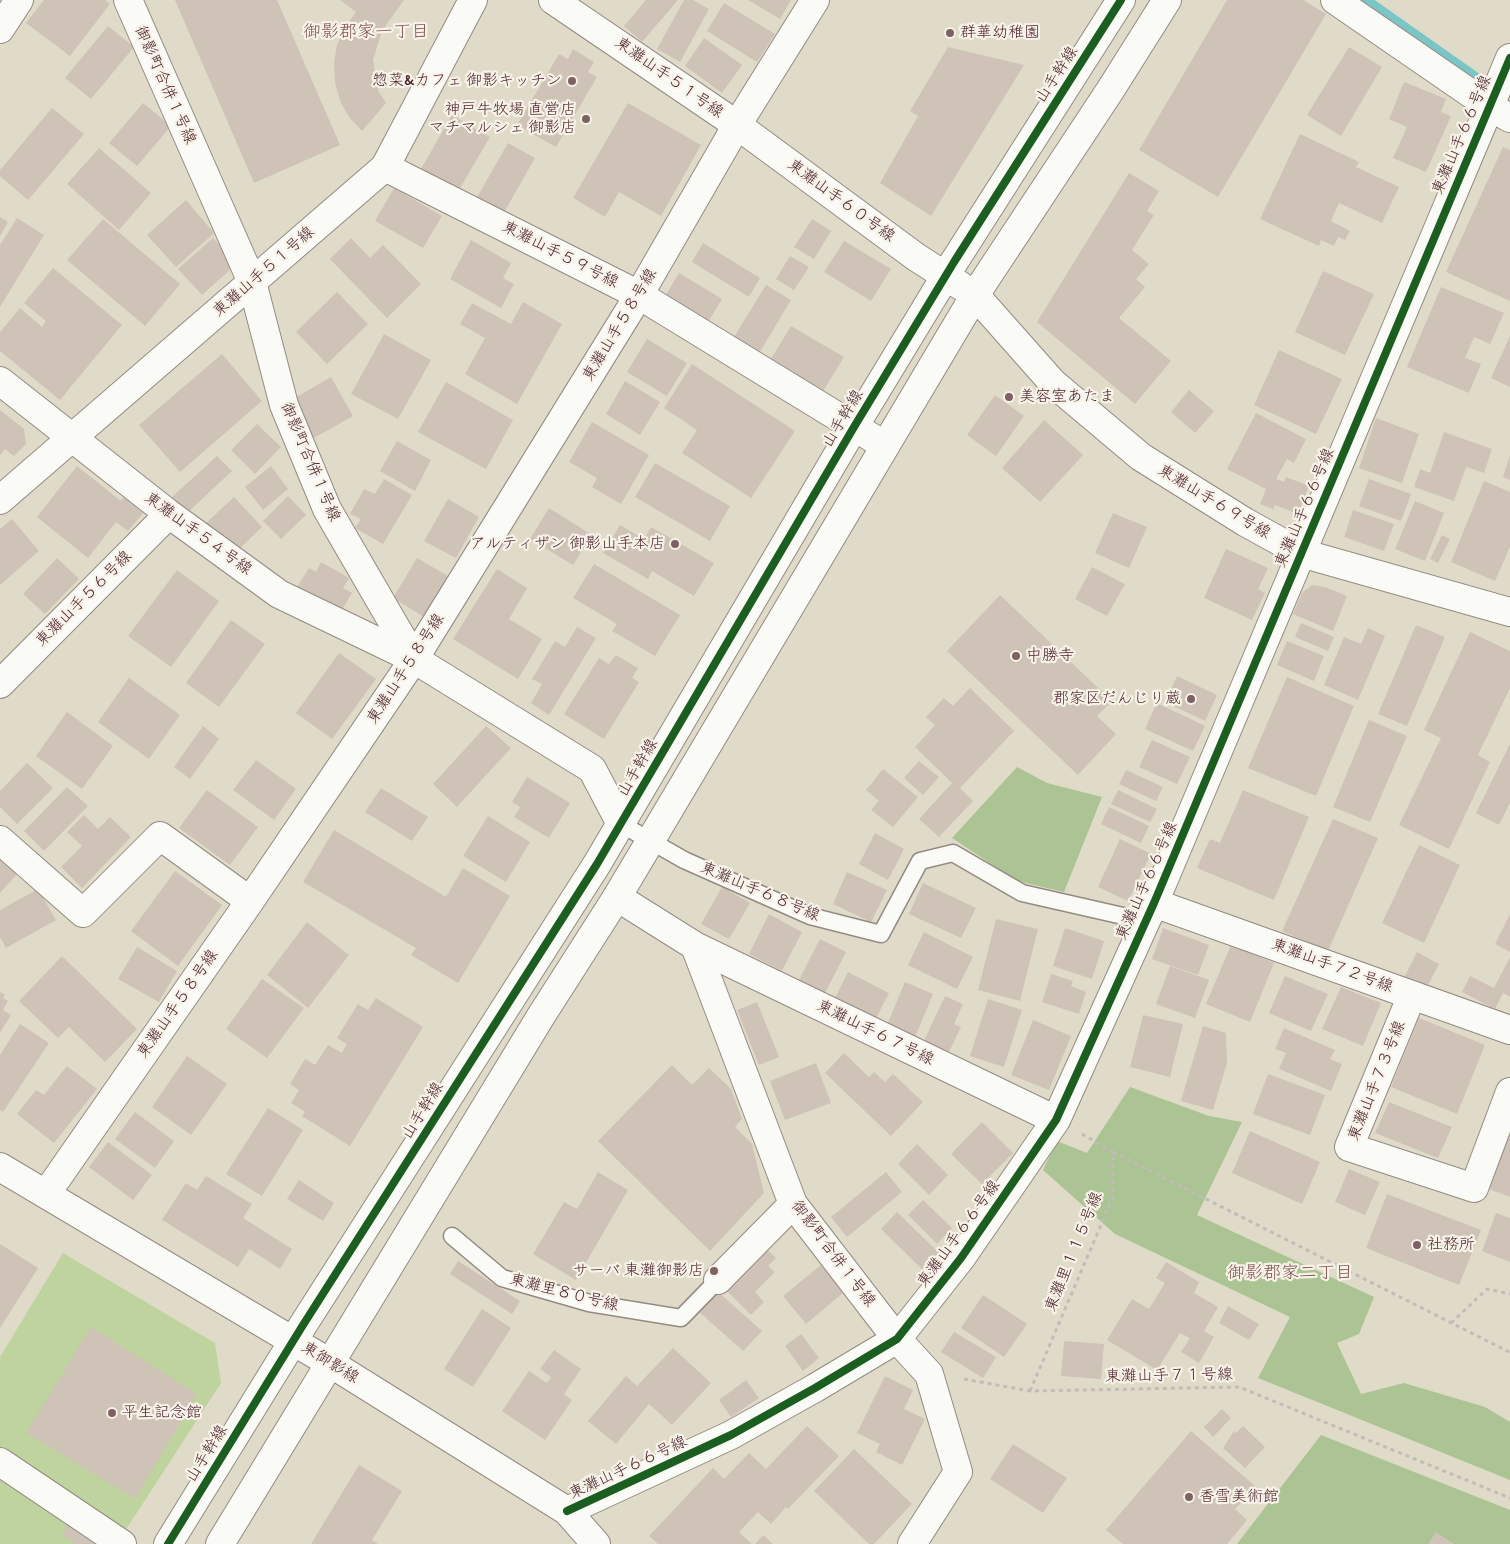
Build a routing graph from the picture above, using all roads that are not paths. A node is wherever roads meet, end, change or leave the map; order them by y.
1 (19, 0) edge
2 (128, 0) edge
3 (473, 0) edge
4 (553, 0) edge
5 (815, 0) edge
6 (1121, 0) edge
7 (1167, 0) edge
8 (1335, 0) edge
9 (0, 28) edge
10 (1510, 58) edge
11 (1499, 112) edge
12 (737, 125) junction
13 (385, 167) junction
14 (946, 276) junction
15 (252, 282) junction
16 (640, 295) junction
17 (975, 295) junction
18 (0, 382) edge
19 (854, 427) junction
20 (71, 437) junction
21 (884, 445) junction
22 (0, 500) edge
23 (169, 514) junction
24 (1301, 552) junction
25 (1507, 605) edge
26 (414, 660) junction
27 (0, 684) edge
28 (621, 824) junction
29 (0, 840) edge
30 (651, 841) junction
31 (618, 897) junction
32 (250, 901) junction
33 (1150, 912) junction
34 (695, 946) junction
35 (1412, 995) junction
36 (1510, 1030) edge
37 (1510, 1092) edge
38 (1056, 1120) junction
39 (0, 1167) edge
40 (46, 1194) junction
41 (793, 1204) junction
42 (452, 1236) dead end
43 (718, 1280) joint
44 (897, 1339) junction
45 (294, 1341) junction
46 (330, 1363) junction
47 (0, 1462) edge
48 (567, 1511) junction
49 (122, 1544) edge
50 (168, 1544) edge
51 (220, 1544) edge
52 (596, 1544) edge
53 (912, 1544) edge

1 - 9 street
2 - 15 street, 御影町合併１号線
3 - 13 street, 東灘山手５１号線
4 - 12 street, 東灘山手５１号線
5 - 12 street, 東灘山手５１号線
6 - 14 street, 山手幹線
7 - 17 street
8 - 11 street
10 - 11 street, 東灘山手６６号線
11 - 24 street, 東灘山手６６号線
12 - 14 street, 東灘山手６０号線
12 - 16 street, 東灘山手５８号線
13 - 15 street, 東灘山手５１号線
13 - 16 street, 東灘山手５９号線
14 - 17 street, 東灘山手６０号線
14 - 19 street, 山手幹線
15 - 20 street, 東灘山手５１号線
15 - 26 street, 御影町合併１号線
16 - 19 street, 東灘山手５９号線
16 - 26 street, 東灘山手５８号線
17 - 21 street
17 - 24 street, 東灘山手６９号線
18 - 20 street, 東灘山手５４号線
19 - 21 street, 東灘山手５９号線
19 - 28 street, 山手幹線
20 - 22 street, 東灘山手５１号線
20 - 23 street, 東灘山手５４号線
21 - 30 street
23 - 26 street, 東灘山手５４号線
23 - 27 street, 東灘山手５６号線
24 - 25 street, 東灘山手６９号線
24 - 33 street, 東灘山手６６号線
26 - 28 street, 御影町合併１号線
26 - 32 street, 東灘山手５８号線
28 - 30 lane
28 - 45 street, 山手幹線
29 - 32 street
30 - 31 street
30 - 33 lane, 東灘山手６８号線
31 - 34 street
31 - 46 street
32 - 40 street, 東灘山手５８号線
33 - 35 street, 東灘山手７２号線
33 - 38 street, 東灘山手６６号線
34 - 38 street, 東灘山手６７号線
34 - 41 street, 御影町合併１号線
35 - 36 street, 東灘山手７２号線
35 - 37 street, 東灘山手７３号線
38 - 44 street, 東灘山手６６号線
39 - 40 street, 東御影線
40 - 45 street, 東御影線
41 - 43 street, 東灘里８０号線
41 - 44 street, 御影町合併１号線
42 - 43 lane, 東灘里８０号線
44 - 48 street, 東灘山手６６号線
44 - 53 street, 御影町合併１号線
45 - 46 street, 東御影線
45 - 50 street, 山手幹線
46 - 48 street, 東御影線
46 - 51 street
47 - 49 street
48 - 52 street, 東御影線

